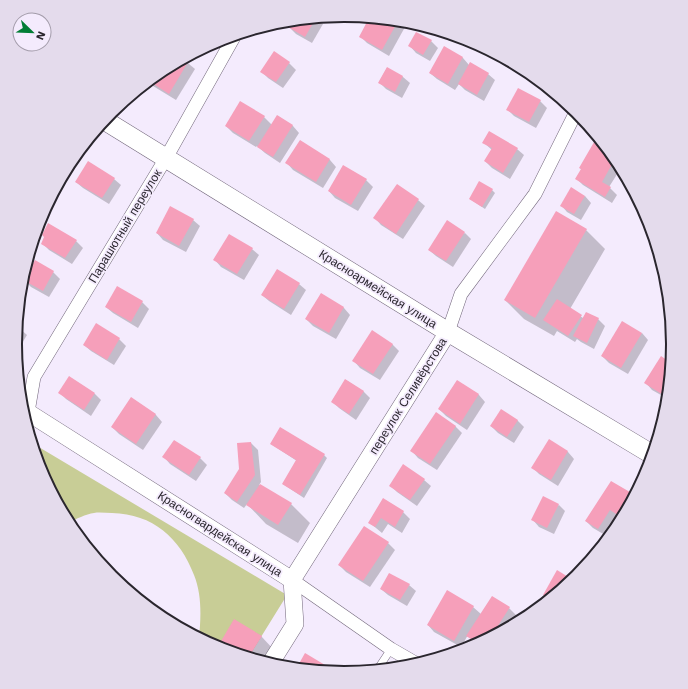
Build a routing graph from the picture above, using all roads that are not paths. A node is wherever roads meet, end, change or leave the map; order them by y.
1 (230, 44) edge
2 (573, 118) edge
3 (110, 124) edge
4 (166, 158) junction
5 (448, 332) junction
6 (27, 403) edge
7 (30, 416) edge
8 (647, 452) edge
9 (292, 580) junction
10 (391, 649) junction
11 (273, 658) edge
12 (409, 660) edge
13 (381, 665) edge

1 - 4 street, Парашютный переулок
2 - 5 street, переулок Селивёрстова
3 - 4 main road, Красноармейская улица
4 - 5 main road, Красноармейская улица
4 - 6 street, Парашютный переулок
5 - 8 main road, Красноармейская улица
5 - 9 street, переулок Селивёрстова
7 - 9 street, Красногвардейская улица
9 - 10 street, Красногвардейская улица
9 - 11 street
10 - 12 street, Красногвардейская улица
10 - 13 lane

